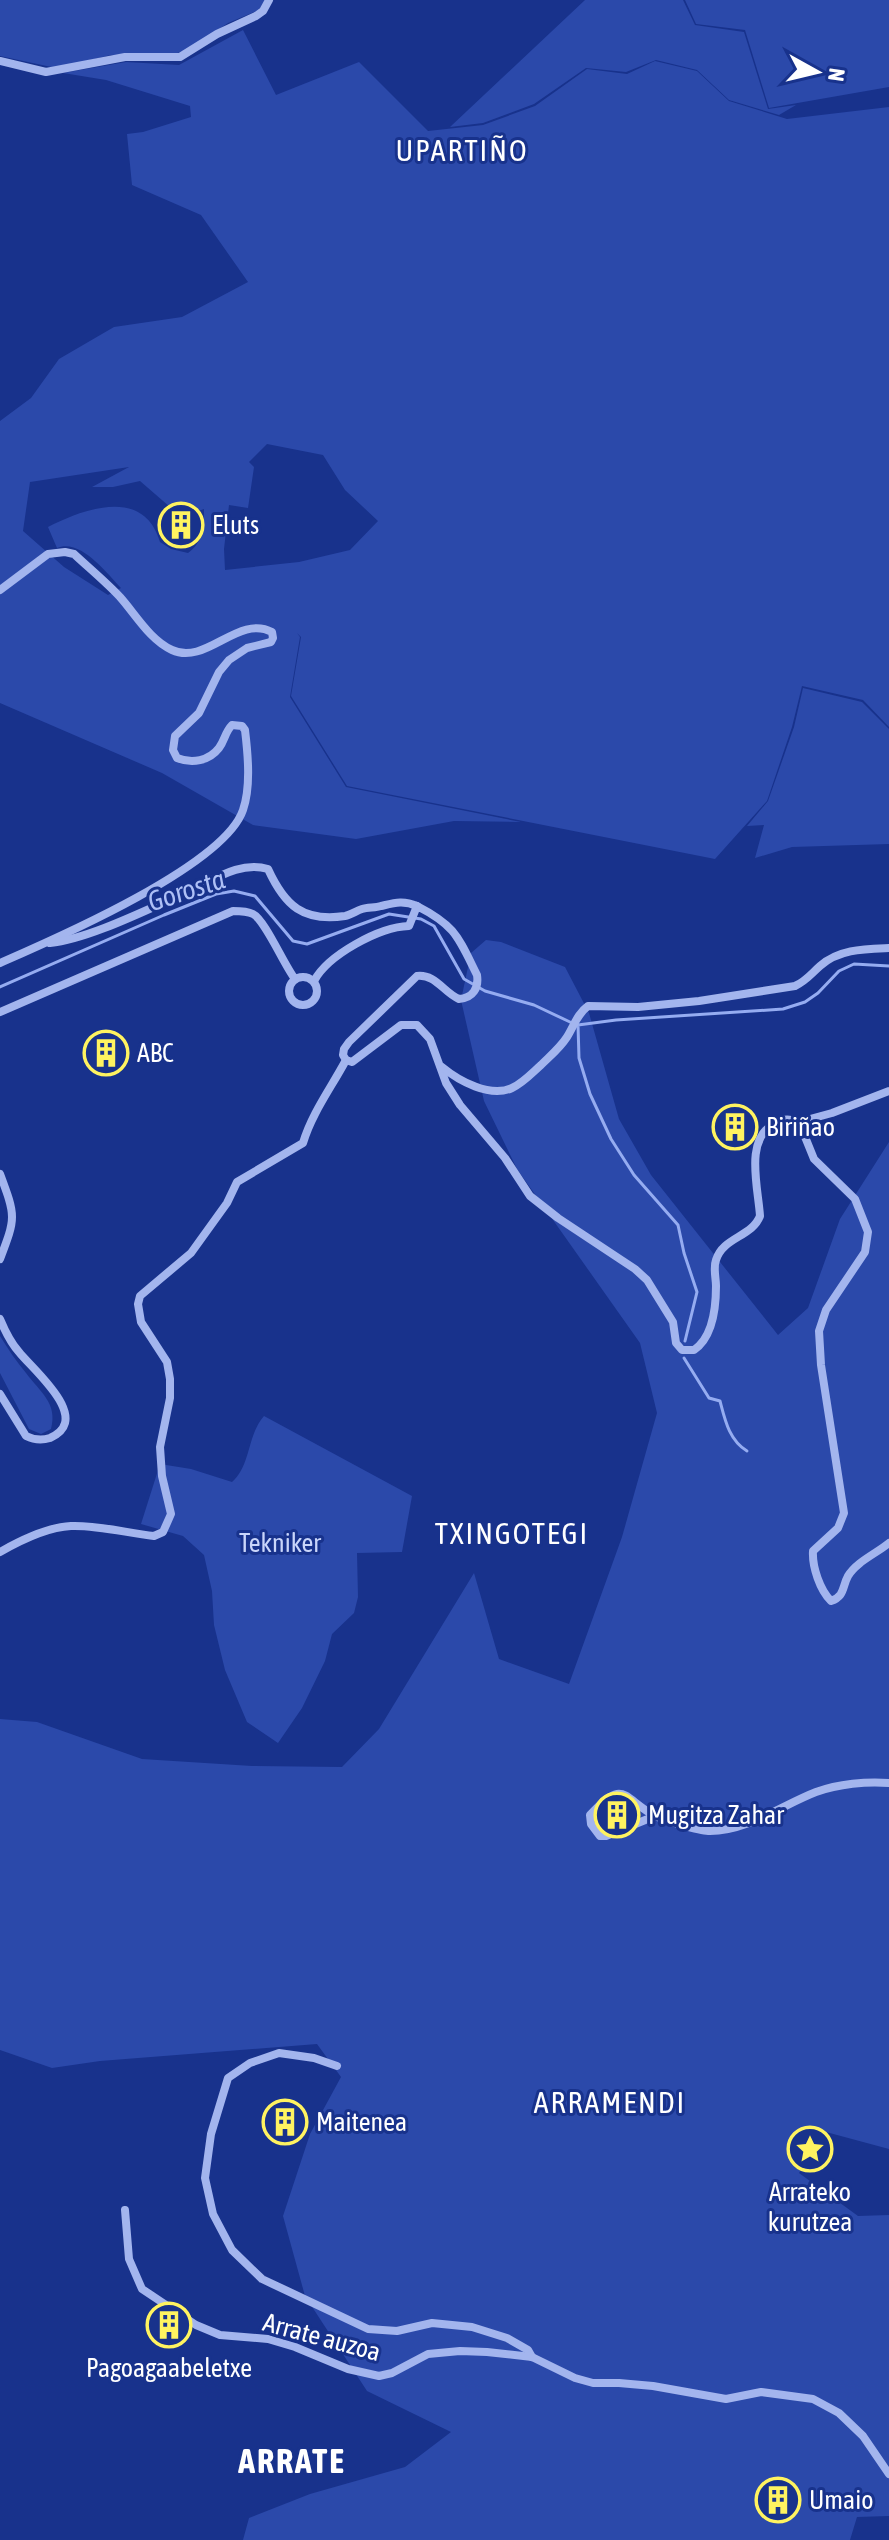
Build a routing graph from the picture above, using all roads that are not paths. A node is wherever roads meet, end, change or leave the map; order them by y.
1 (269, 0) edge
2 (0, 61) edge
3 (0, 590) edge
4 (415, 908) junction
5 (45, 943) junction
6 (889, 948) edge
7 (0, 963) edge
8 (295, 979) junction
9 (314, 981) junction
10 (0, 1012) edge
11 (346, 1060) junction
12 (439, 1064) junction
13 (889, 1091) edge
14 (799, 1122) junction
15 (0, 1174) edge
16 (0, 1259) edge
17 (0, 1319) edge
18 (0, 1394) edge
19 (889, 1543) edge
20 (0, 1552) edge
21 (889, 1783) edge
22 (655, 1816) junction
23 (337, 2066) dead end
24 (125, 2210) dead end
25 (532, 2357) junction
26 (889, 2474) edge

1 - 2 street
3 - 5 street
4 - 5 street
4 - 9 street
4 - 11 street
5 - 7 street
6 - 12 street
8 - 9 street
8 - 9 street
8 - 10 street
11 - 12 street
11 - 20 street
12 - 14 street
13 - 14 street
14 - 19 street
15 - 16 street
17 - 18 street
21 - 22 street
22 - 22 street
23 - 25 street, Arrate auzoa
24 - 25 street, Arrate auzoa
25 - 26 street, Arrate auzoa

